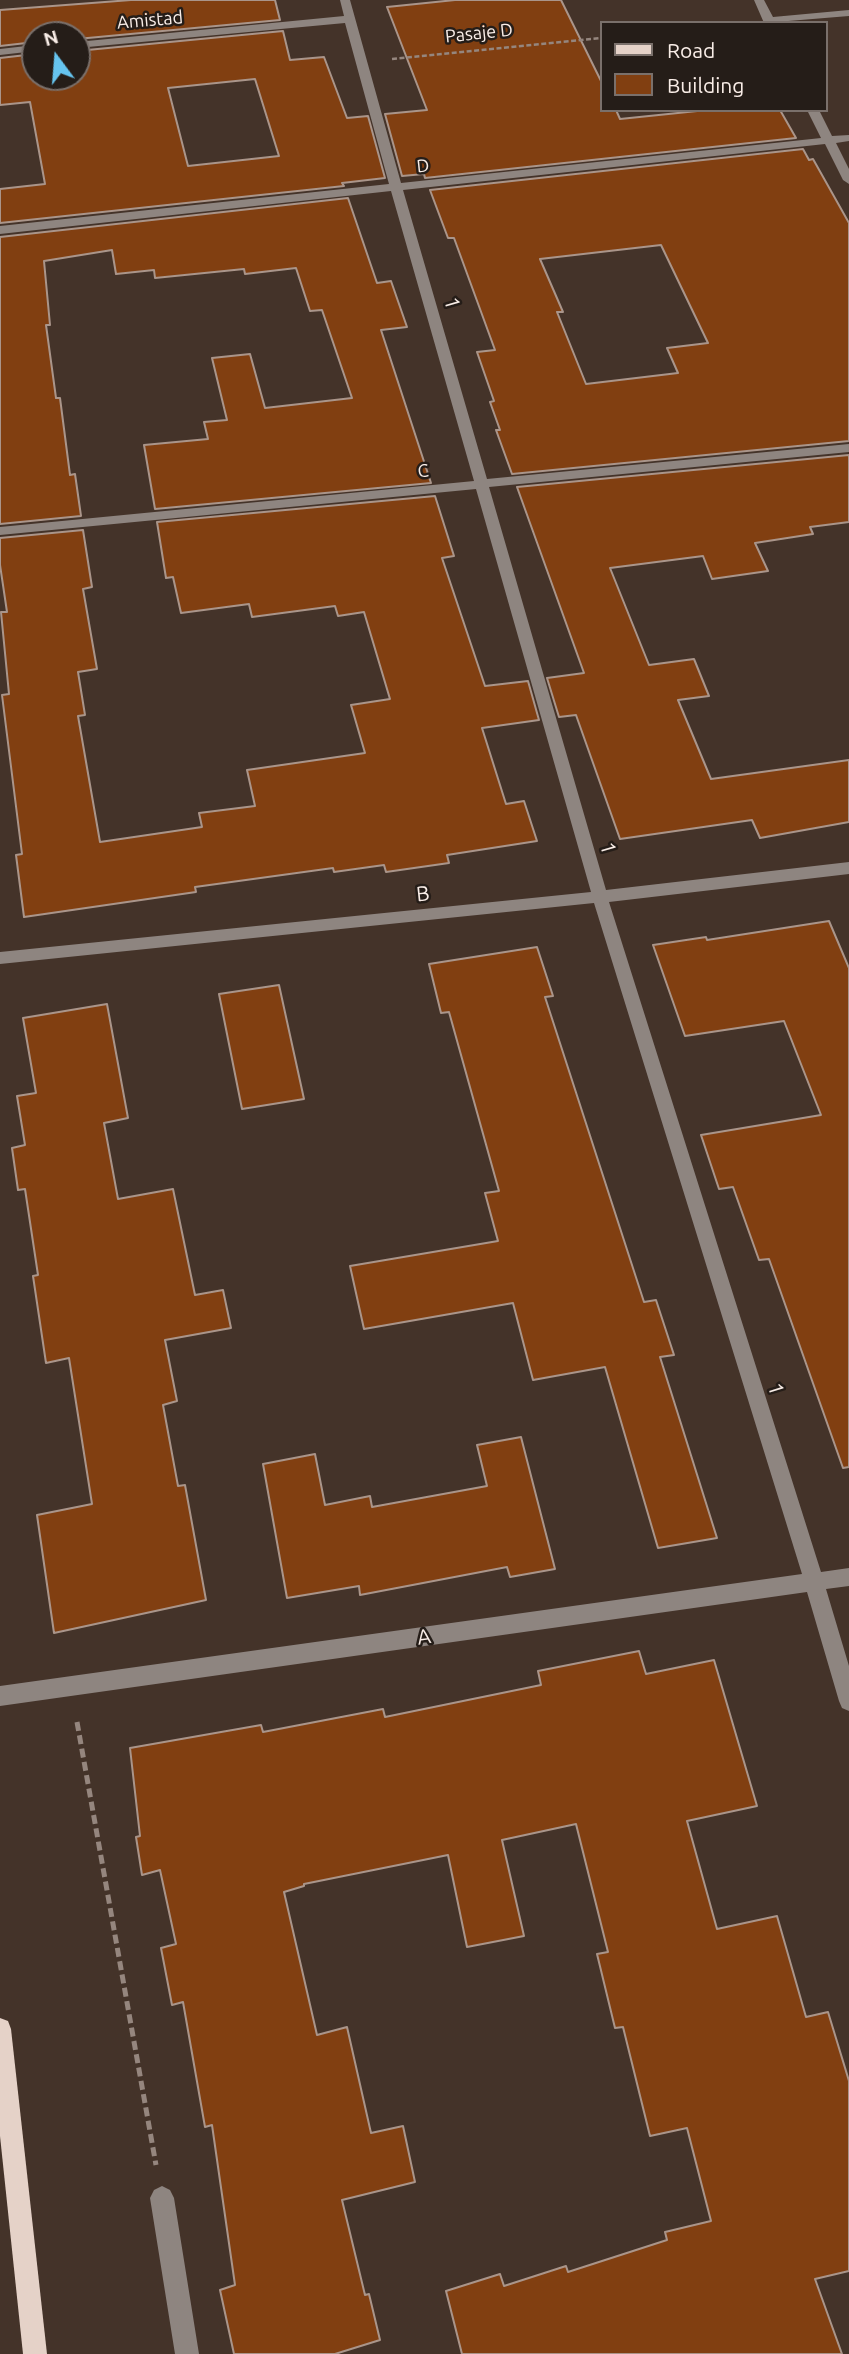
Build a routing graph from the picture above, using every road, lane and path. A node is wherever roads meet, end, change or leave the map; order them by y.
1 (345, 0) edge
2 (759, 0) edge
3 (849, 13) edge
4 (351, 19) junction
5 (770, 21) edge
6 (779, 21) edge
7 (600, 38) edge
8 (91, 44) edge
9 (21, 50) edge
10 (0, 52) edge
11 (360, 62) junction
12 (814, 112) edge
13 (849, 138) edge
14 (828, 140) junction
15 (849, 180) edge
16 (397, 187) junction
17 (0, 230) edge
18 (849, 448) edge
19 (481, 485) junction
20 (0, 531) edge
21 (849, 868) edge
22 (600, 897) junction
23 (0, 950) edge
24 (0, 958) edge
25 (849, 1577) edge
26 (814, 1581) junction
27 (71, 1687) junction
28 (0, 1696) edge
29 (849, 1701) edge
30 (0, 2029) edge
31 (162, 2198) joint
32 (35, 2354) edge
33 (187, 2354) edge

1 - 4 street, 1
2 - 5 street
3 - 6 street
4 - 8 street, Amistad
4 - 11 street, 1
7 - 11 path, Pasaje D
9 - 10 street
11 - 16 street, 1
12 - 14 street
13 - 14 street, D
14 - 15 street
14 - 16 street, D
16 - 17 street, D
16 - 19 street, 1
18 - 19 street, C
19 - 20 street, C
19 - 22 street, 1
21 - 22 street, B
22 - 24 street, B
22 - 26 street, 1
23 - 24 street
25 - 26 street, A
26 - 27 street, A
26 - 29 street, 1
27 - 28 street, A
27 - 31 path
30 - 32 main road
31 - 33 street

